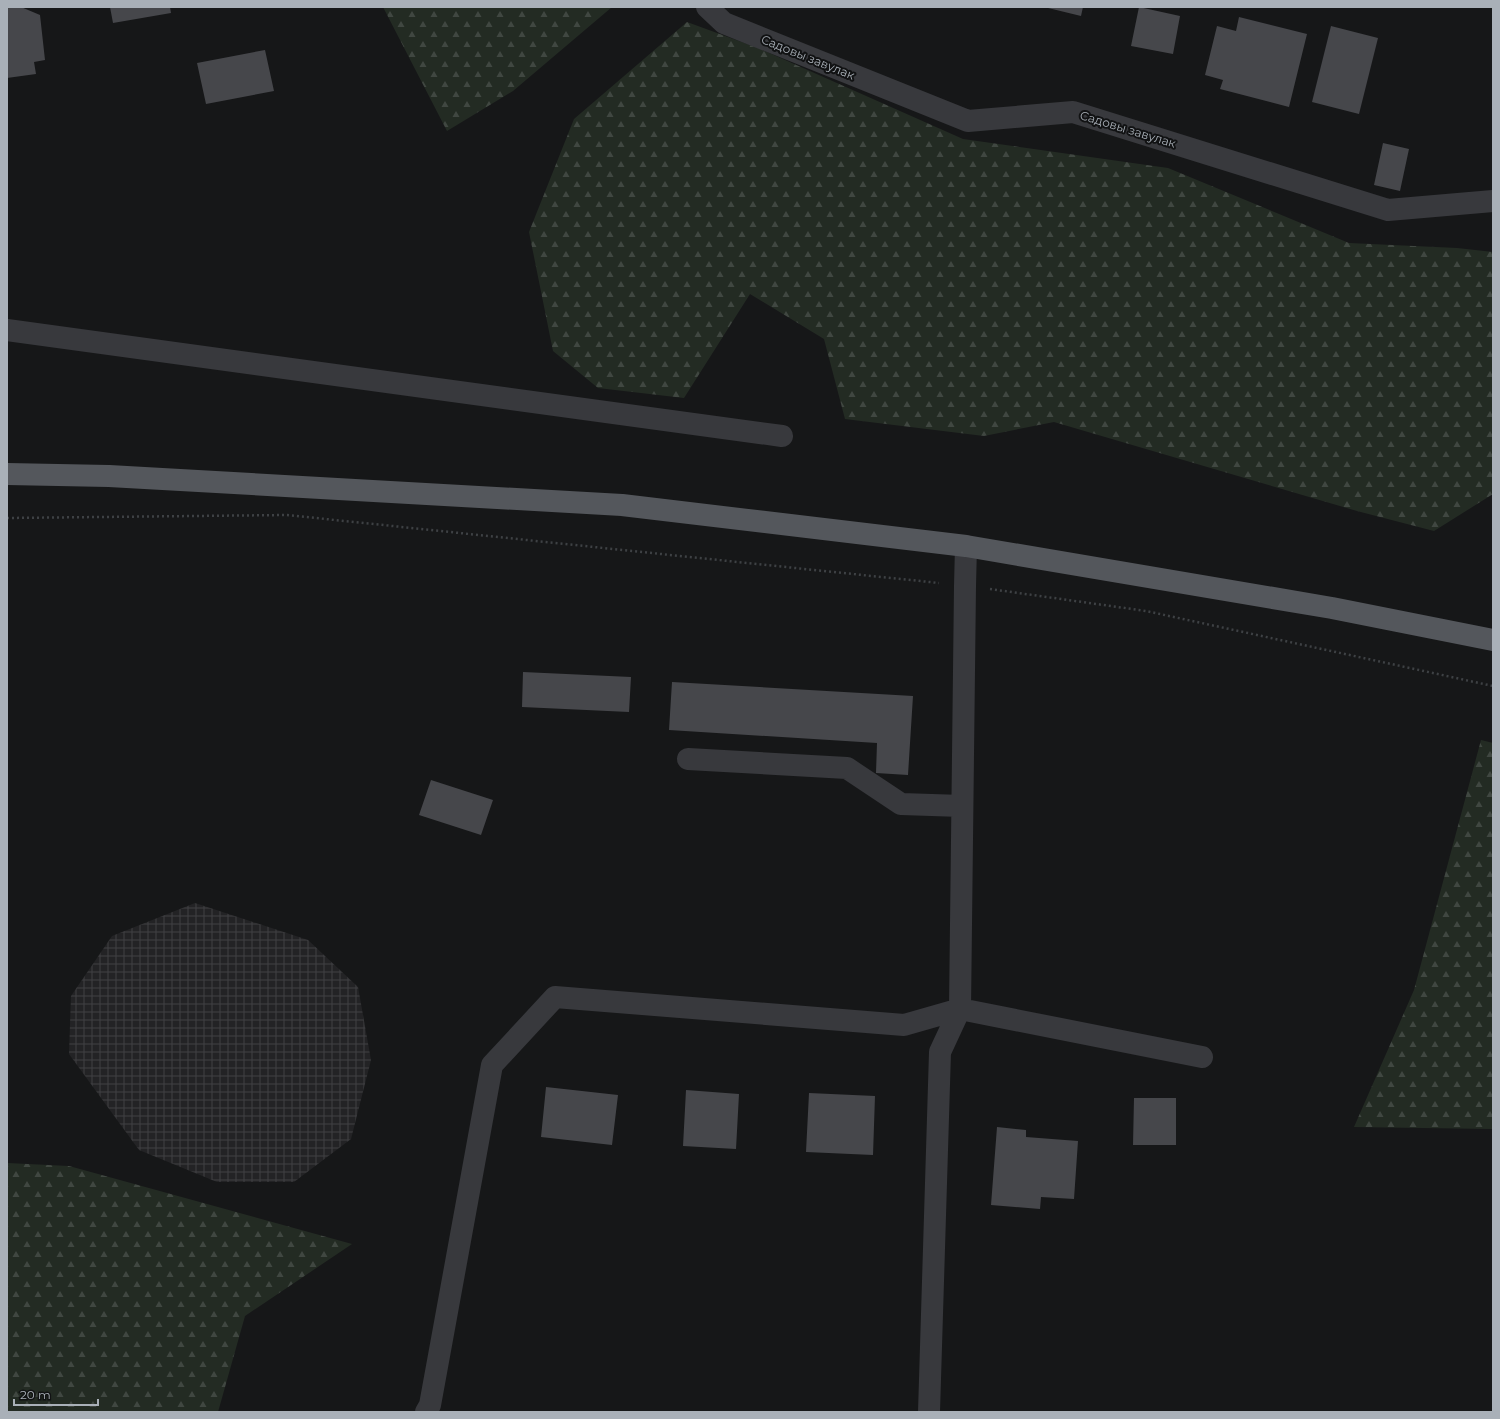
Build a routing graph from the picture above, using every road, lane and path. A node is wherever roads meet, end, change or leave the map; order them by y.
1 (708, 7) edge
2 (1493, 201) edge
3 (7, 330) edge
4 (782, 436) dead end
5 (7, 474) edge
6 (7, 518) edge
7 (966, 546) junction
8 (965, 586) junction
9 (1493, 640) edge
10 (1493, 686) edge
11 (688, 759) dead end
12 (962, 806) junction
13 (960, 1009) junction
14 (1202, 1057) dead end
15 (426, 1412) edge
16 (929, 1412) edge

1 - 2 street, Садовы завулак
3 - 4 street
5 - 7 main road
6 - 8 path
7 - 8 street
7 - 9 main road
8 - 10 path
8 - 12 street
11 - 12 street
12 - 13 street
13 - 14 street
13 - 15 street
13 - 16 street

